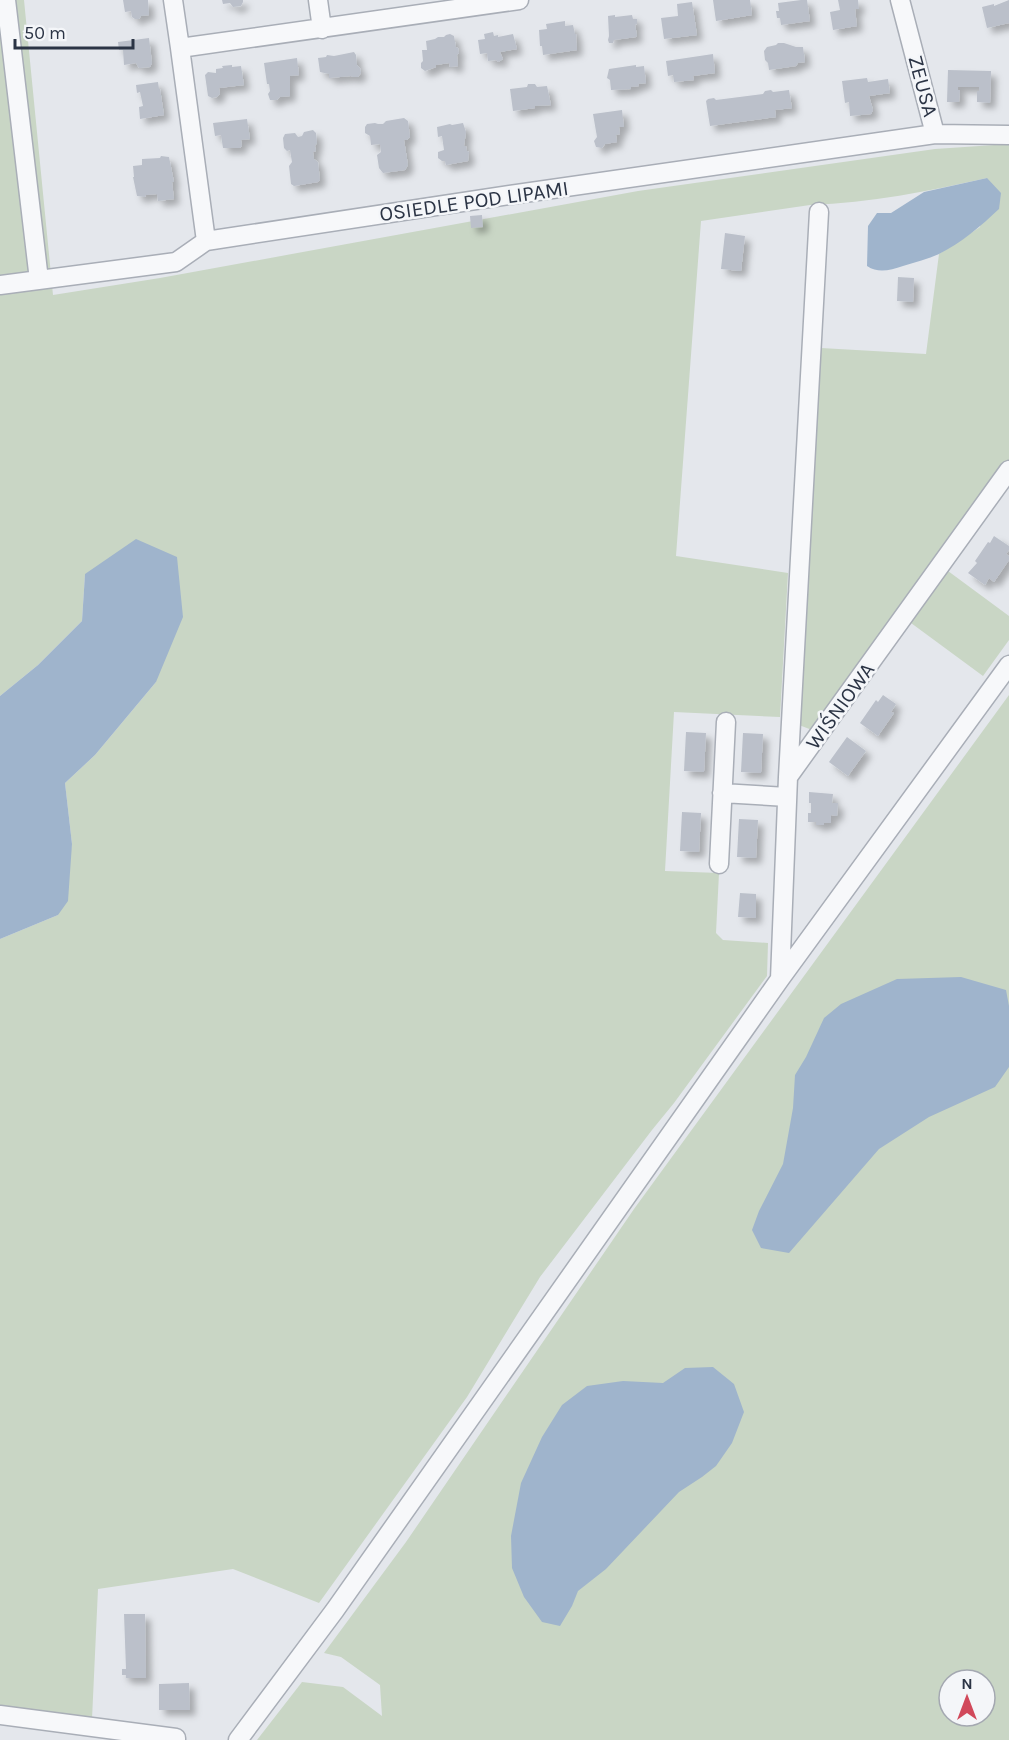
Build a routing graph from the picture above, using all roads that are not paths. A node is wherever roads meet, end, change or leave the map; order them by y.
1 (6, 0) edge
2 (173, 0) edge
3 (318, 0) edge
4 (519, 0) edge
5 (900, 0) edge
6 (485, 2) edge
7 (322, 28) junction
8 (180, 48) junction
9 (934, 134) junction
10 (1009, 135) edge
11 (819, 212) dead end
12 (206, 241) junction
13 (39, 280) junction
14 (0, 285) edge
15 (1009, 470) edge
16 (1009, 665) edge
17 (726, 722) dead end
18 (788, 777) junction
19 (722, 793) junction
20 (787, 797) junction
21 (719, 864) dead end
22 (780, 979) junction
23 (0, 1715) edge
24 (176, 1740) edge
25 (238, 1740) edge

1 - 13 street
2 - 8 street
3 - 7 street
4 - 6 street
5 - 9 street, ZEUSA
6 - 7 street
7 - 8 street
8 - 12 street
9 - 10 street, ZEUSA
9 - 12 street, OSIEDLE POD LIPAMI
11 - 18 street
12 - 13 street
13 - 14 street
15 - 18 street, WIŚNIOWA
16 - 22 street
17 - 19 street
18 - 20 street
19 - 20 street
19 - 21 street
20 - 22 street
22 - 25 street
23 - 24 street

